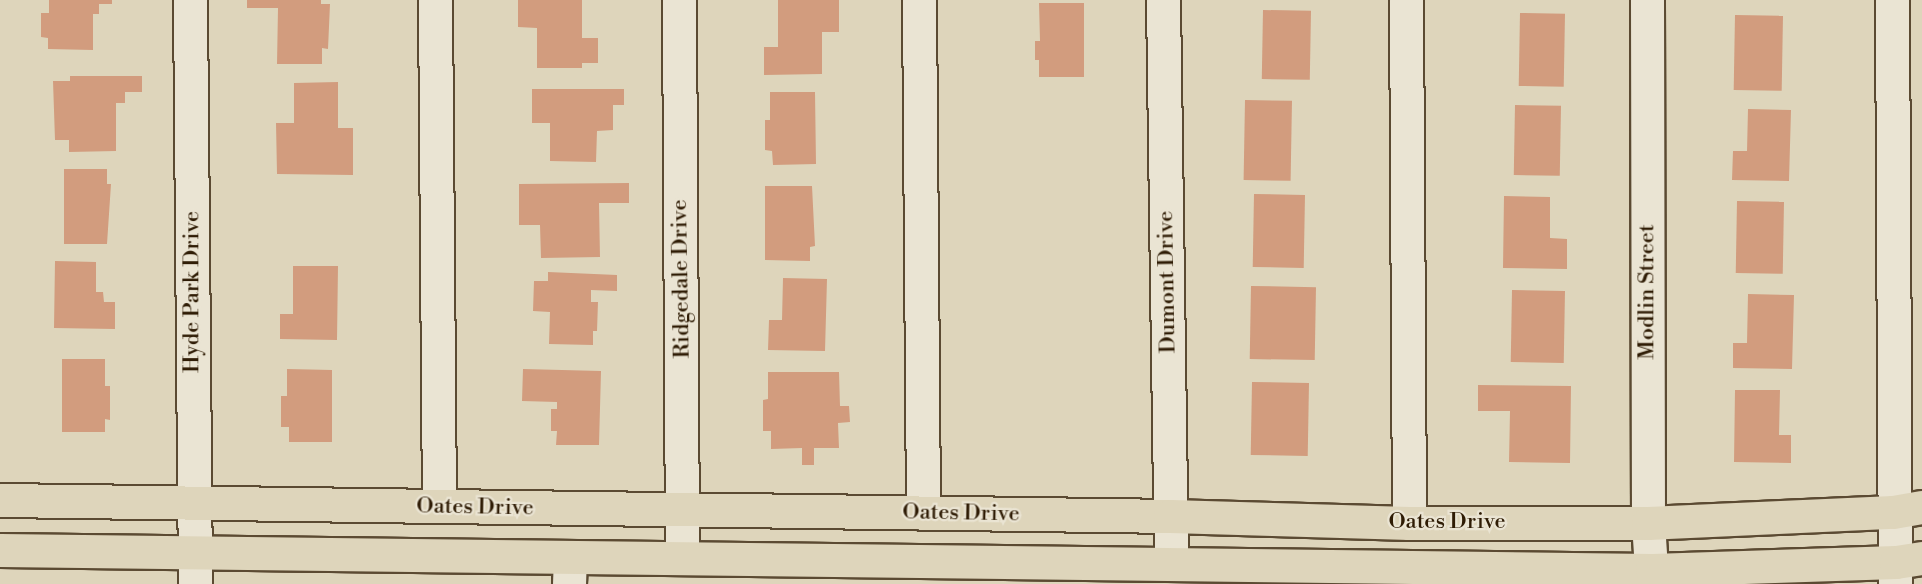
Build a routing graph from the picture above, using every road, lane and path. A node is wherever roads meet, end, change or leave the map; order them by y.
1 (190, 0) edge
2 (435, 0) edge
3 (679, 0) edge
4 (919, 0) edge
5 (1163, 0) edge
6 (1406, 0) edge
7 (1647, 0) edge
8 (1892, 0) edge
9 (0, 500) edge
10 (194, 503) junction
11 (439, 506) junction
12 (683, 509) junction
13 (1907, 509) edge
14 (923, 513) junction
15 (1170, 516) junction
16 (1409, 523) junction
17 (1648, 523) junction
18 (0, 550) edge
19 (682, 558) junction
20 (1171, 564) junction
21 (1904, 568) edge
22 (195, 569) edge
23 (569, 571) edge
24 (1652, 577) edge

1 - 10 street, Hyde Park Drive
2 - 11 street
3 - 12 street, Ridgedale Drive
4 - 14 street
5 - 15 street, Dumont Drive
6 - 16 street
7 - 17 street, Modlin Street
8 - 13 street
9 - 10 main road, Oates Drive
10 - 11 main road, Oates Drive
10 - 22 street, Hyde Park Drive
11 - 12 main road, Oates Drive
12 - 14 main road, Oates Drive
12 - 19 street, Ridgedale Drive
13 - 17 main road, Oates Drive
13 - 21 street
14 - 15 main road, Oates Drive
15 - 16 main road, Oates Drive
15 - 20 street, Dumont Drive
16 - 17 main road, Oates Drive
17 - 24 street, Modlin Street
18 - 22 main road, Oates Drive
19 - 20 main road, Oates Drive
19 - 23 main road, Oates Drive
20 - 24 main road, Oates Drive
21 - 24 main road, Oates Drive
22 - 23 main road, Oates Drive

